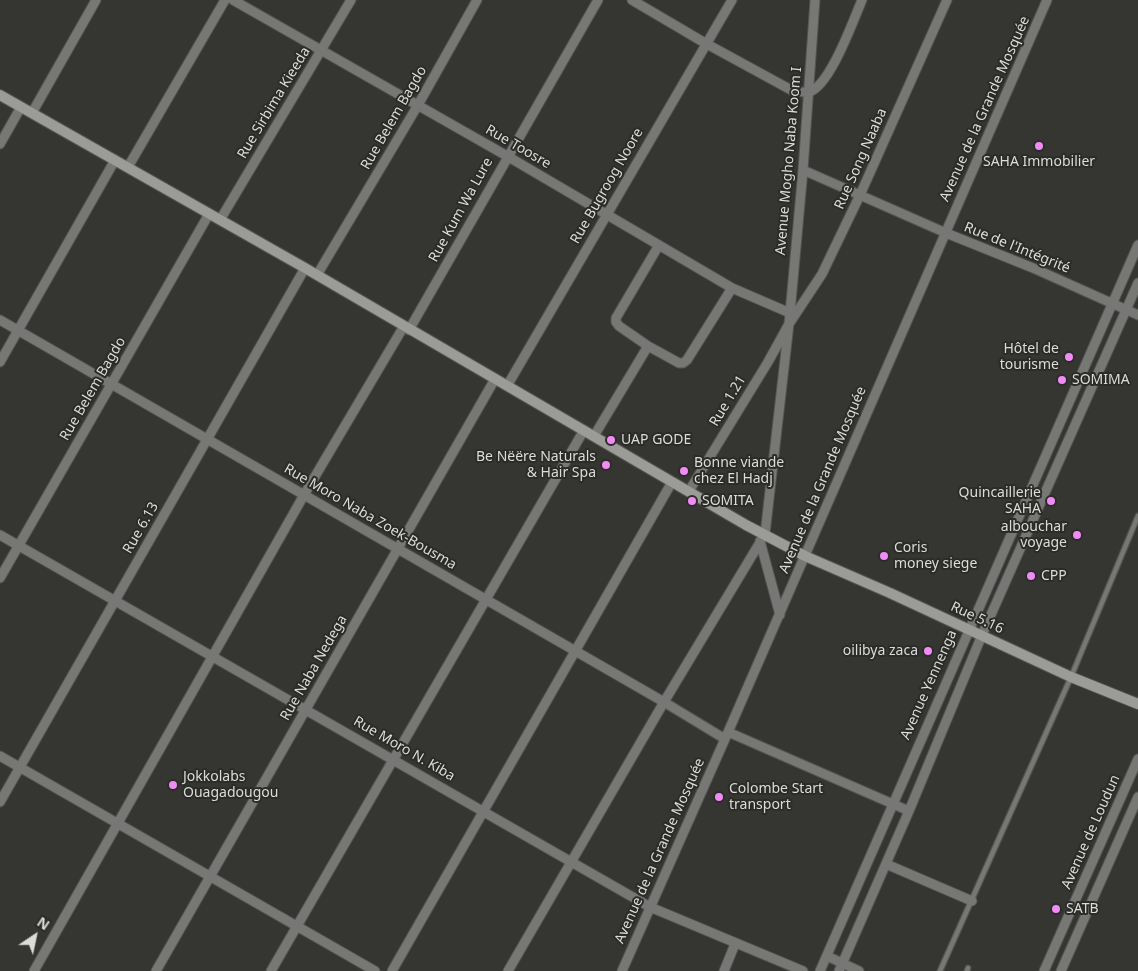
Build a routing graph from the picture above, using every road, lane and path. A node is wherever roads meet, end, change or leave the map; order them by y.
1 (96, 0) edge
2 (225, 0) edge
3 (233, 0) edge
4 (351, 0) edge
5 (477, 0) edge
6 (598, 0) edge
7 (632, 0) edge
8 (732, 0) edge
9 (815, 0) edge
10 (862, 0) edge
11 (947, 0) edge
12 (1047, 0) edge
13 (706, 44) junction
14 (322, 50) junction
15 (808, 93) junction
16 (0, 95) edge
17 (418, 105) junction
18 (21, 107) junction
19 (32, 113) junction
20 (0, 144) edge
21 (507, 156) junction
22 (115, 160) junction
23 (128, 167) junction
24 (803, 170) junction
25 (860, 195) junction
26 (209, 214) junction
27 (606, 215) junction
28 (220, 220) junction
29 (946, 233) junction
30 (659, 245) junction
31 (1138, 245) edge
32 (305, 268) junction
33 (317, 275) junction
34 (1138, 283) edge
35 (732, 288) junction
36 (1113, 304) junction
37 (1126, 310) junction
38 (790, 314) junction
39 (1138, 315) edge
40 (0, 320) edge
41 (789, 324) junction
42 (406, 328) junction
43 (18, 330) junction
44 (648, 346) junction
45 (0, 362) edge
46 (496, 379) junction
47 (111, 384) junction
48 (508, 386) junction
49 (584, 430) junction
50 (594, 436) junction
51 (208, 439) junction
52 (672, 482) junction
53 (689, 491) junction
54 (304, 495) junction
55 (1138, 516) edge
56 (0, 534) edge
57 (763, 537) junction
58 (19, 545) junction
59 (398, 549) junction
60 (805, 556) junction
61 (0, 578) edge
62 (486, 599) junction
63 (115, 600) junction
64 (780, 615) junction
65 (968, 630) junction
66 (982, 635) junction
67 (575, 650) junction
68 (213, 656) junction
69 (1071, 677) junction
70 (664, 702) junction
71 (1138, 704) edge
72 (306, 709) junction
73 (727, 736) junction
74 (0, 756) edge
75 (393, 759) junction
76 (1138, 760) edge
77 (20, 767) junction
78 (1138, 797) edge
79 (0, 802) edge
80 (892, 804) junction
81 (484, 810) junction
82 (909, 811) junction
83 (118, 823) junction
84 (570, 862) junction
85 (886, 864) junction
86 (210, 877) junction
87 (972, 901) junction
88 (650, 907) junction
89 (297, 926) junction
90 (735, 944) junction
91 (826, 956) junction
92 (841, 967) edge
93 (34, 971) edge
94 (156, 971) edge
95 (271, 971) edge
96 (375, 971) edge
97 (392, 971) edge
98 (508, 971) edge
99 (622, 971) edge
100 (724, 971) edge
101 (803, 971) edge
102 (820, 971) edge
103 (859, 971) edge
104 (940, 971) edge
105 (1044, 971) edge
106 (1061, 971) edge

1 - 19 street
2 - 23 street
3 - 14 street, Rue Toosre
4 - 14 street, Rue Sirbima Kieeda
5 - 17 street, Rue Belem Bagdo
6 - 21 street, Rue Kum Wa Lure
7 - 13 street
8 - 13 street, Rue Bugroog Noore
9 - 15 street, Avenue Mogho Naba Koom I
10 - 15 street
11 - 25 street, Rue Song Naaba
12 - 29 street, Avenue de la Grande Mosquée
13 - 15 street
13 - 27 street, Rue Bugroog Noore
14 - 17 street, Rue Toosre
14 - 28 street, Rue Sirbima Kieeda
15 - 24 street, Avenue Mogho Naba Koom I
16 - 18 main road, Rue 5.16
17 - 21 street, Rue Toosre
17 - 33 street, Rue Belem Bagdo
18 - 19 main road, Rue 5.16
18 - 20 street
19 - 22 main road, Rue 5.16
21 - 27 street, Rue Toosre
21 - 42 street, Rue Kum Wa Lure
22 - 23 main road, Rue 5.16
22 - 43 street
23 - 26 main road, Rue 5.16
24 - 25 street, Rue de l'Intégrité
24 - 38 street, Avenue Mogho Naba Koom I
25 - 29 street, Rue de l'Intégrité
25 - 41 street, Rue Song Naaba
26 - 28 main road, Rue 5.16
26 - 47 street, Rue Belem Bagdo
27 - 30 street, Rue Toosre
27 - 48 street, Rue Bugroog Noore
28 - 32 main road, Rue 5.16
29 - 36 street, Rue de l'Intégrité
29 - 60 street, Avenue de la Grande Mosquée
30 - 35 street, Rue Toosre
30 - 44 street
31 - 36 street, Avenue Yennenga
32 - 33 main road, Rue 5.16
32 - 51 street, Rue 6.13
33 - 42 main road, Rue 5.16
34 - 37 street, Avenue Yennenga
35 - 38 street, Rue Toosre
35 - 44 street
36 - 37 street, Rue de l'Intégrité
36 - 65 street, Avenue Yennenga
37 - 39 street, Rue de l'Intégrité
37 - 66 street, Avenue Yennenga
38 - 41 street, Avenue Mogho Naba Koom I
40 - 43 street, Rue Moro Naba Zoek-Bousma
41 - 53 street, Rue 1.21
41 - 57 street, Avenue Mogho Naba Koom I
42 - 46 main road, Rue 5.16
42 - 54 street, Rue Kum Wa Lure
43 - 45 street
43 - 47 street, Rue Moro Naba Zoek-Bousma
44 - 50 street
46 - 48 main road, Rue 5.16
46 - 59 street, Rue Naba Nedega
47 - 51 street, Rue Moro Naba Zoek-Bousma
47 - 58 street, Rue Belem Bagdo
48 - 49 main road, Rue 5.16
49 - 50 main road, Rue 5.16
49 - 62 street
50 - 52 main road, Rue 5.16
51 - 54 street, Rue Moro Naba Zoek-Bousma
51 - 63 street, Rue 6.13
52 - 53 main road, Rue 5.16
52 - 67 street
53 - 57 main road, Rue 5.16
54 - 59 street, Rue Moro Naba Zoek-Bousma
54 - 68 street, Rue Kum Wa Lure
55 - 69 lane
56 - 58 street, Rue Moro N. Kiba
57 - 60 main road, Rue 5.16
57 - 64 street
57 - 70 street
58 - 61 street, Rue Belem Bagdo
58 - 63 street, Rue Moro N. Kiba
59 - 62 street, Rue Moro Naba Zoek-Bousma
59 - 72 street, Rue Naba Nedega
60 - 64 street, Avenue de la Grande Mosquée
60 - 65 main road, Rue 5.16
62 - 67 street, Rue Moro Naba Zoek-Bousma
62 - 75 street
63 - 68 street, Rue Moro N. Kiba
63 - 77 street, Rue 6.13
64 - 73 street, Avenue de la Grande Mosquée
65 - 66 main road, Rue 5.16
65 - 80 street, Avenue Yennenga
66 - 69 main road, Rue 5.16
66 - 82 street, Avenue Yennenga
67 - 70 street, Rue Moro Naba Zoek-Bousma
67 - 81 street
68 - 72 street, Rue Moro N. Kiba
68 - 83 street, Rue Kum Wa Lure
69 - 71 main road, Rue 5.16
69 - 87 lane
70 - 73 street, Rue Moro Naba Zoek-Bousma
70 - 84 street
72 - 75 street, Rue Moro N. Kiba
72 - 86 street, Rue Naba Nedega
73 - 80 street, Rue Moro Naba Zoek-Bousma
73 - 88 street, Avenue de la Grande Mosquée
74 - 77 street
75 - 81 street, Rue Moro N. Kiba
75 - 89 street
76 - 105 street, Avenue de Loudun
77 - 79 street, Rue 6.13
77 - 83 street
78 - 106 street, Avenue de Loudun
80 - 82 street, Rue Moro Naba Zoek-Bousma
80 - 91 street, Avenue Yennenga
81 - 84 street, Rue Moro N. Kiba
81 - 97 street
82 - 85 street, Avenue Yennenga
83 - 86 street
83 - 93 street, Rue Kum Wa Lure
84 - 88 street, Rue Moro N. Kiba
84 - 98 street
85 - 87 street
85 - 92 street, Avenue Yennenga
86 - 89 street
86 - 94 street, Rue Naba Nedega
87 - 104 lane
88 - 90 street, Rue Moro N. Kiba
88 - 99 street, Avenue de la Grande Mosquée
89 - 95 street
89 - 96 street
90 - 100 street
90 - 101 street, Rue Moro N. Kiba
91 - 92 street
91 - 102 street, Avenue Yennenga
92 - 103 street

